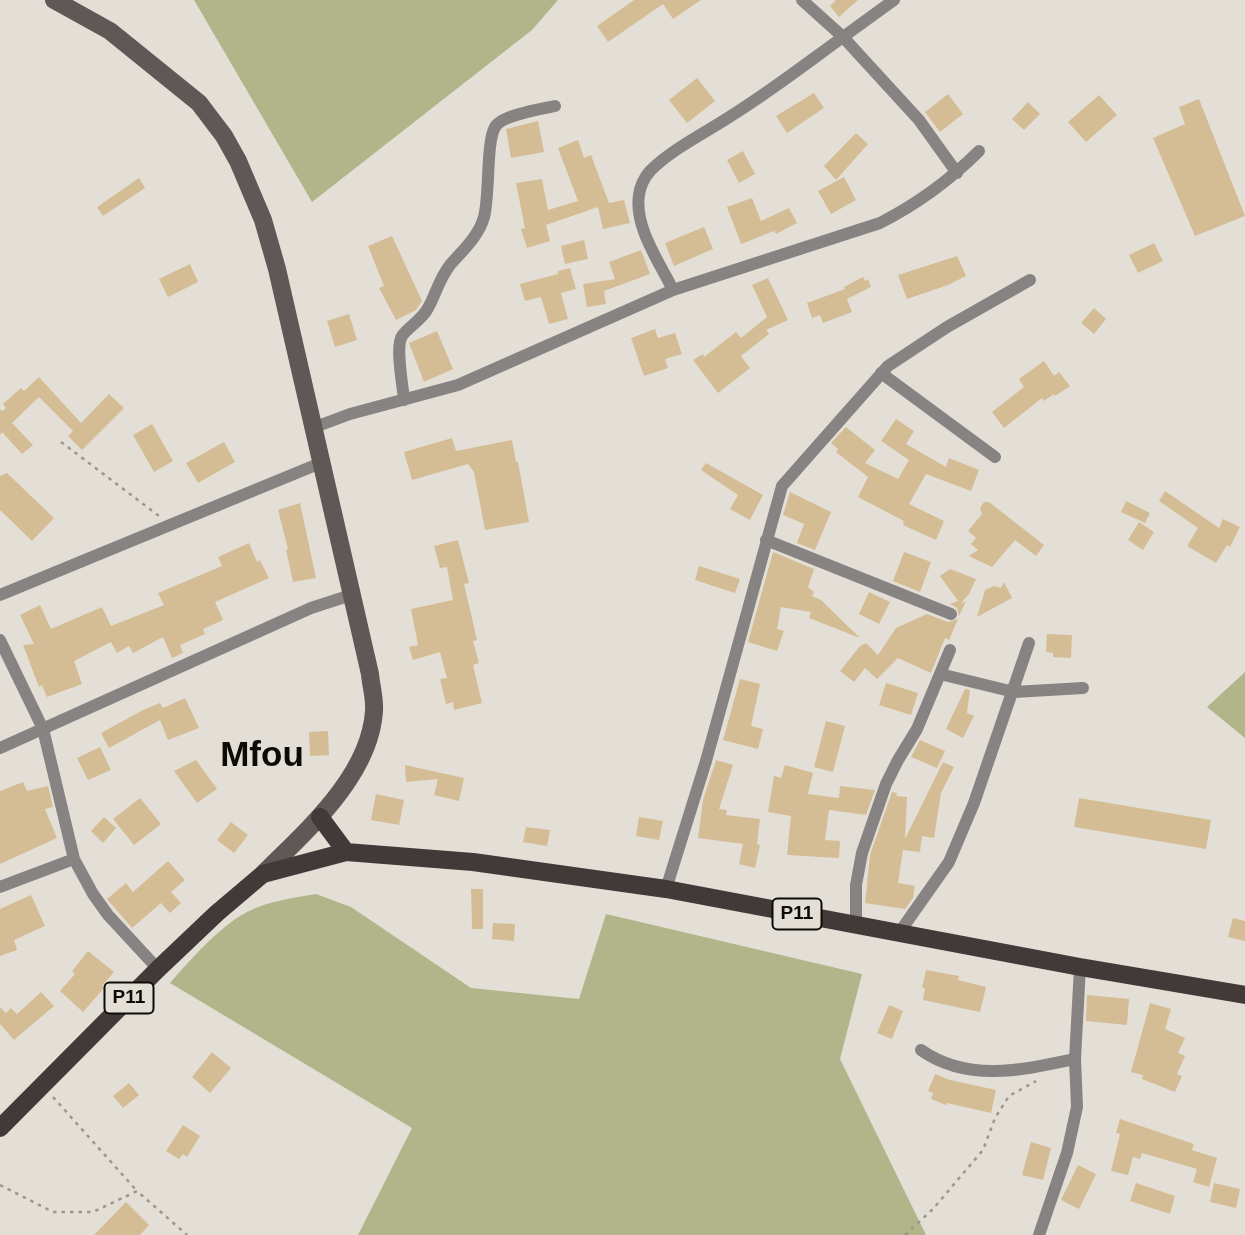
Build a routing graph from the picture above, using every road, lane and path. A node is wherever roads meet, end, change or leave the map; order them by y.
1 (54, 0) edge
2 (802, 0) edge
3 (894, 0) edge
4 (844, 37) junction
5 (555, 106) dead end
6 (979, 151) dead end
7 (957, 173) junction
8 (1030, 280) dead end
9 (673, 290) junction
10 (881, 373) junction
11 (404, 400) junction
12 (315, 427) junction
13 (61, 442) dead end
14 (995, 457) dead end
15 (323, 462) junction
16 (170, 524) junction
17 (766, 540) junction
18 (351, 594) junction
19 (0, 596) edge
20 (951, 614) dead end
21 (0, 640) edge
22 (1029, 643) dead end
23 (950, 650) dead end
24 (940, 674) junction
25 (1083, 688) dead end
26 (1014, 692) junction
27 (43, 729) junction
28 (0, 748) edge
29 (320, 817) junction
30 (346, 852) junction
31 (74, 859) junction
32 (263, 874) junction
33 (0, 887) edge
34 (666, 889) junction
35 (856, 925) junction
36 (899, 933) junction
37 (1080, 967) junction
38 (158, 969) junction
39 (1245, 995) edge
40 (921, 1050) dead end
41 (1075, 1059) junction
42 (1042, 1077) dead end
43 (43, 1085) junction
44 (0, 1128) edge
45 (0, 1185) edge
46 (137, 1191) junction
47 (187, 1235) edge
48 (905, 1235) edge
49 (1039, 1235) edge

1 - 12 main road
2 - 4 street
3 - 4 street
4 - 7 street
4 - 9 street
5 - 11 street
6 - 7 street
7 - 9 street
8 - 10 street
9 - 11 street
10 - 14 street
10 - 17 street
11 - 12 street
12 - 15 main road
13 - 16 path
15 - 16 street
15 - 18 main road
16 - 19 street
17 - 20 street
17 - 34 street
18 - 27 street
18 - 29 main road
21 - 27 street
22 - 26 street
23 - 24 street
24 - 26 street
24 - 35 street
25 - 26 street
26 - 36 street
27 - 28 street
27 - 31 street
29 - 30 main road
29 - 32 main road
30 - 32 main road, P11
30 - 34 main road, P11
31 - 33 street
31 - 38 street
32 - 38 main road, P11
34 - 35 main road, P11
35 - 36 main road, P11
36 - 37 main road, P11
37 - 39 main road, P11
37 - 41 street
38 - 43 main road, P11
40 - 41 street
41 - 49 street
42 - 48 path
43 - 44 main road, P11
43 - 46 path
45 - 46 path
46 - 47 path

